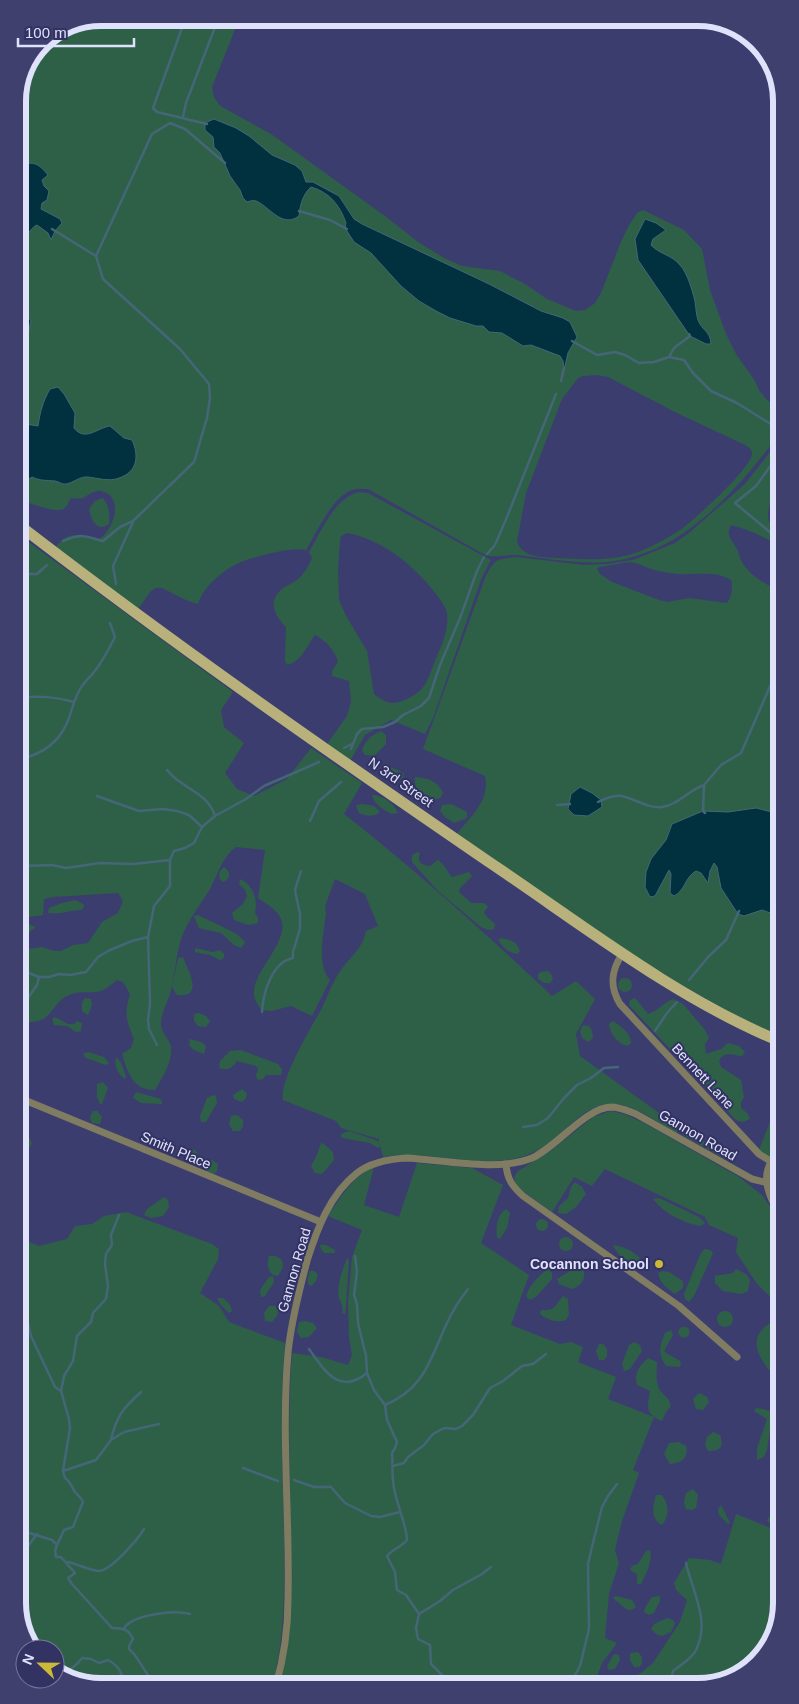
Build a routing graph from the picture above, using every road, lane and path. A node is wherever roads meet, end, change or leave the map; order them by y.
1 (26, 530) edge
2 (623, 953) junction
3 (773, 1039) edge
4 (26, 1101) edge
5 (771, 1162) joint
6 (506, 1164) junction
7 (767, 1184) junction
8 (773, 1185) edge
9 (773, 1204) edge
10 (321, 1222) junction
11 (737, 1357) dead end
12 (278, 1678) edge

1 - 2 main road, N 3rd Street
2 - 3 main road, N 3rd Street
2 - 5 street, Bennett Lane
4 - 10 street, Smith Place
5 - 7 street
6 - 7 street, Gannon Road
6 - 10 street, Gannon Road
6 - 11 street
7 - 8 street, Gannon Road
7 - 9 street
10 - 12 street, Gannon Road

